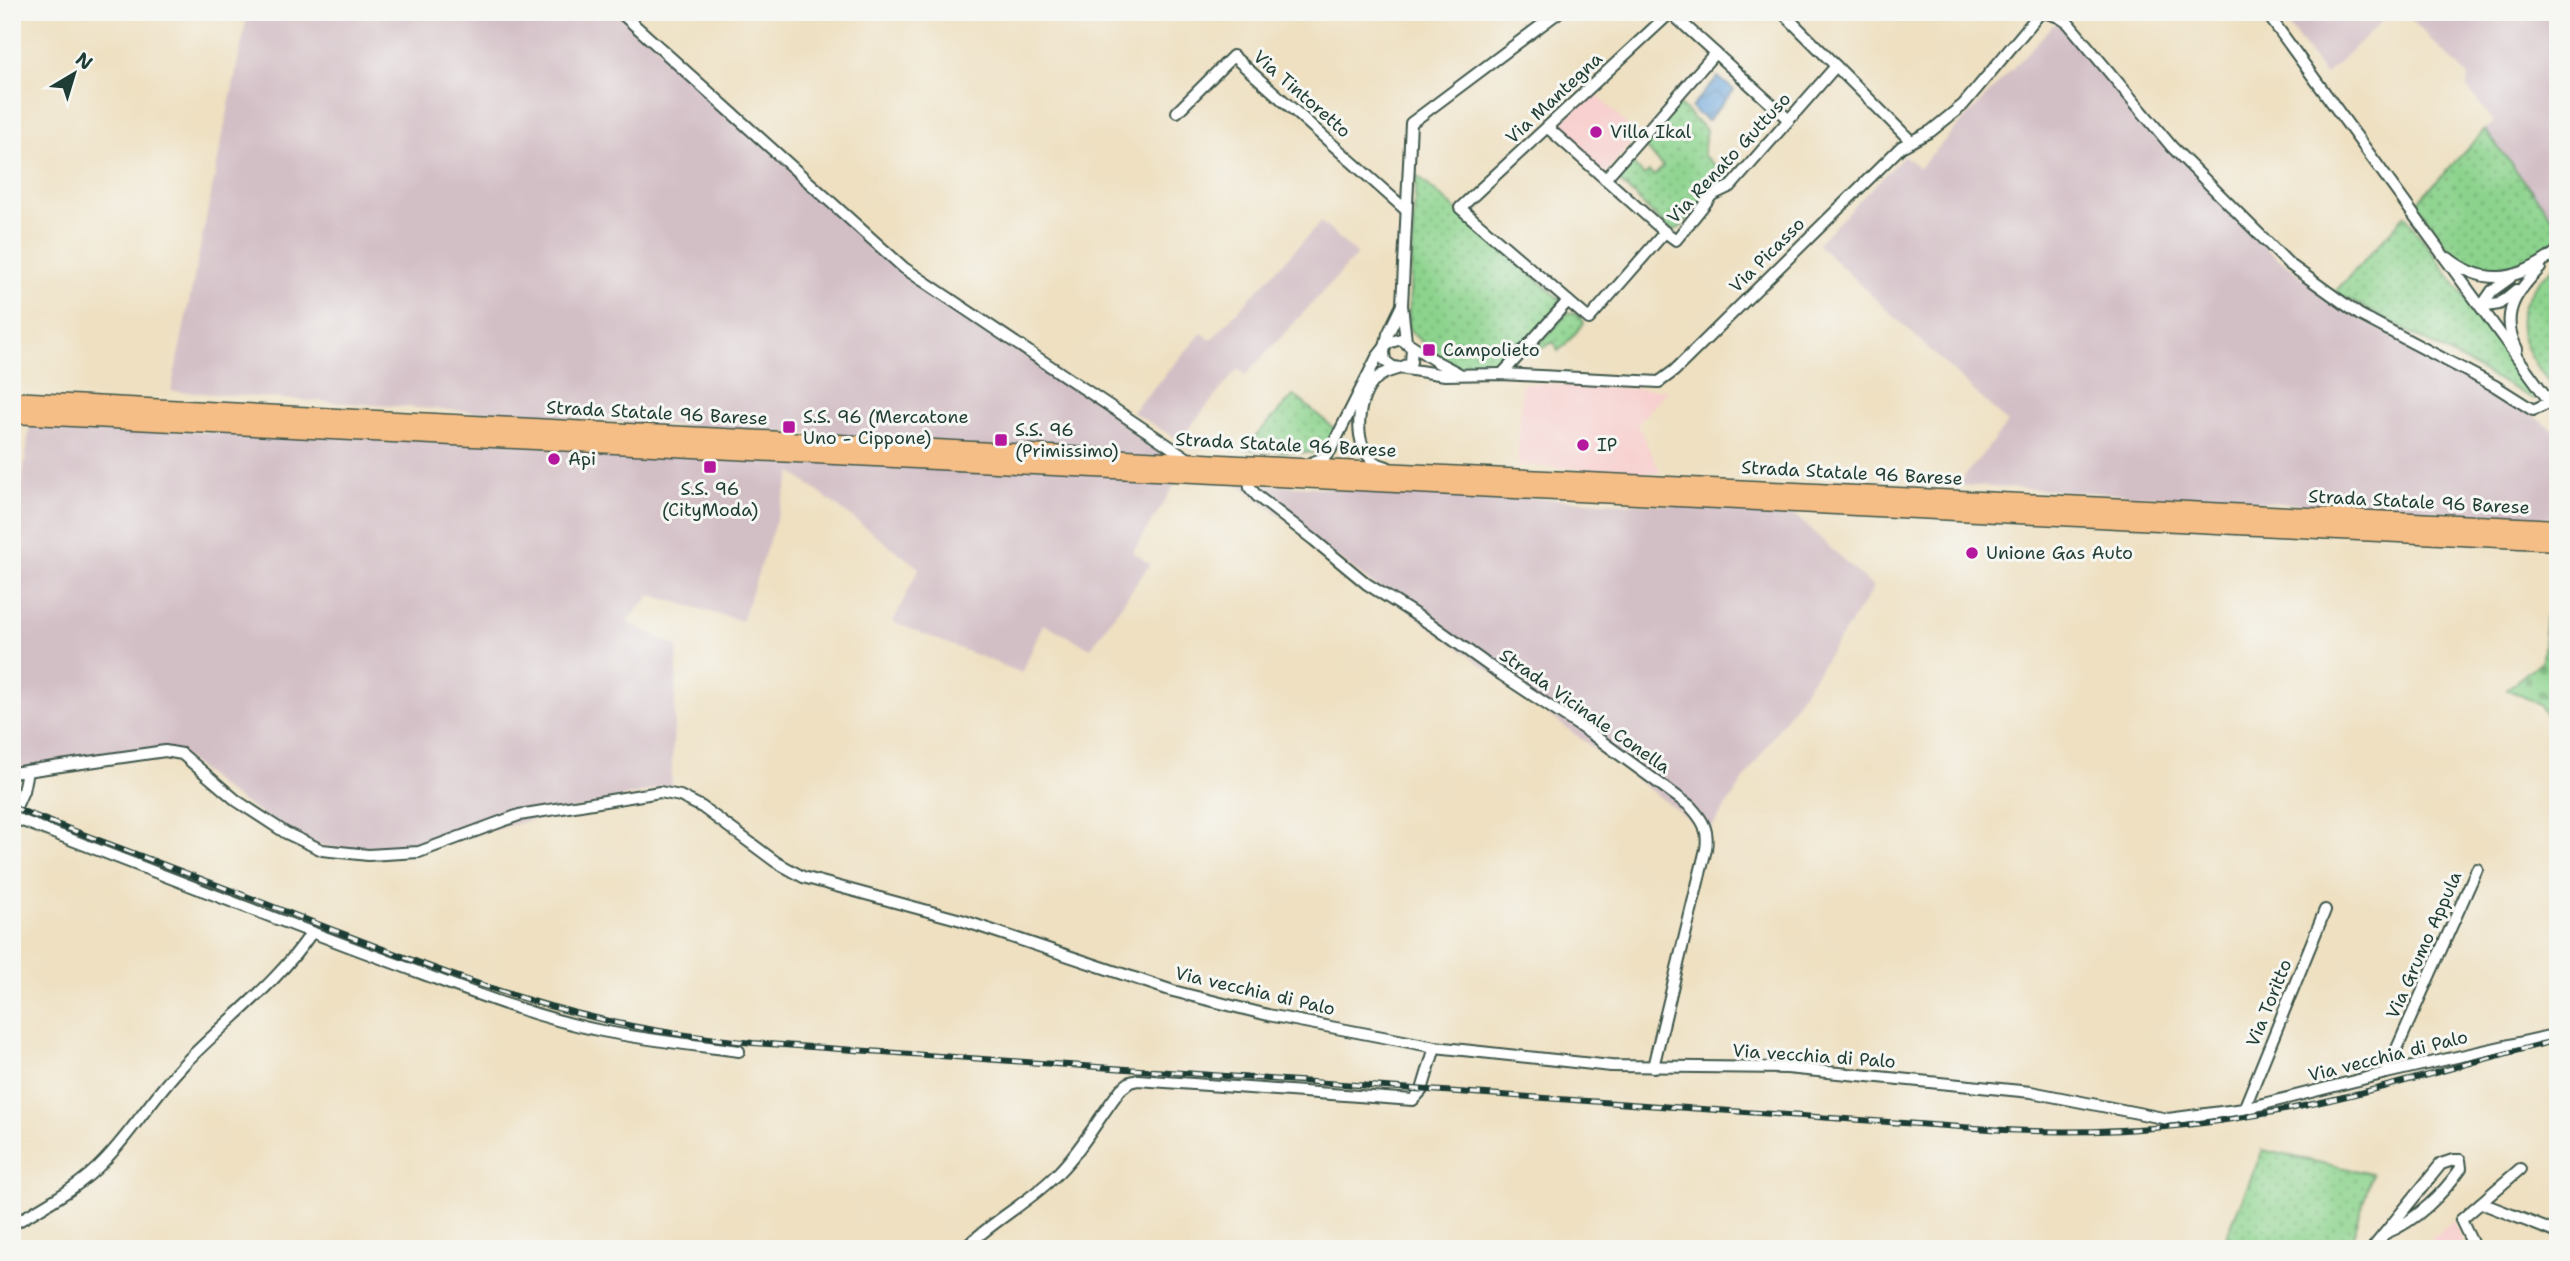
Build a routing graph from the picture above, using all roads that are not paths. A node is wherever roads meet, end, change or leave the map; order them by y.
1 (620, 12) edge
2 (1559, 12) edge
3 (1782, 12) edge
4 (2042, 12) edge
5 (2266, 12) edge
6 (1670, 13) edge
7 (1715, 53) junction
8 (1836, 66) junction
9 (1177, 112) dead end
10 (1789, 120) junction
11 (1548, 128) junction
12 (1910, 141) junction
13 (1605, 179) junction
14 (1406, 210) junction
15 (1665, 232) junction
16 (2438, 249) junction
17 (2555, 254) edge
18 (2515, 275) junction
19 (2522, 285) junction
20 (1568, 301) junction
21 (1402, 305) junction
22 (2481, 307) junction
23 (1408, 342) junction
24 (1385, 347) junction
25 (1397, 369) junction
26 (2526, 369) junction
27 (1458, 373) junction
28 (1502, 374) junction
29 (12, 400) edge
30 (2555, 404) edge
31 (12, 415) edge
32 (1190, 460) junction
33 (1300, 467) junction
34 (1396, 470) junction
35 (1249, 477) junction
36 (2558, 528) edge
37 (2558, 542) edge
38 (27, 771) junction
39 (12, 773) edge
40 (12, 816) edge
41 (2477, 869) dead end
42 (2325, 910) dead end
43 (312, 932) junction
44 (2558, 1034) edge
45 (1436, 1047) junction
46 (739, 1051) dead end
47 (1653, 1067) junction
48 (2386, 1073) junction
49 (2245, 1110) junction
50 (2520, 1169) dead end
51 (2481, 1203) junction
52 (12, 1225) edge
53 (2386, 1233) junction
54 (2558, 1233) edge
55 (964, 1249) edge
56 (2372, 1249) edge
57 (2475, 1249) edge

1 - 32 street
2 - 14 street
3 - 8 street
4 - 12 street, Via Picasso
4 - 30 street
5 - 16 street
6 - 7 street
6 - 11 street, Via Mantegna
7 - 10 street
7 - 13 street
8 - 10 street, Via Renato Guttuso
8 - 12 street
9 - 14 street, Via Tintoretto
10 - 15 street, Via Renato Guttuso
11 - 13 street
11 - 20 street, Via Mantegna
12 - 28 street, Via Picasso
13 - 15 street
14 - 21 street
15 - 20 street, Via Renato Guttuso
16 - 18 street
16 - 22 street
17 - 18 street
17 - 19 street
18 - 22 street
19 - 22 street
19 - 26 street
20 - 28 street
21 - 23 street
21 - 24 street
22 - 26 street
23 - 24 street
23 - 25 street
23 - 27 street
24 - 25 street
24 - 33 street
25 - 27 street, Via Picasso
25 - 34 street
26 - 30 street
27 - 28 street, Via Picasso
29 - 32 main road, Strada Statale 96 Barese
31 - 35 main road, Strada Statale 96 Barese
32 - 33 main road, Strada Statale 96 Barese
33 - 34 main road, Strada Statale 96 Barese
34 - 36 main road, Strada Statale 96 Barese
35 - 37 main road, Strada Statale 96 Barese
35 - 47 street, Strada Vicinale Conella
38 - 39 street, Via vecchia di Palo
38 - 40 street
38 - 45 street, Via vecchia di Palo
40 - 43 street
41 - 48 street, Via Grumo Appula
42 - 49 street, Via Toritto
43 - 46 street
43 - 52 street
44 - 48 street, Via vecchia di Palo
45 - 47 street, Via vecchia di Palo
45 - 55 street
47 - 49 street, Via vecchia di Palo
48 - 49 street, Via vecchia di Palo
50 - 51 street
51 - 54 street
51 - 57 street
53 - 53 street
53 - 56 street

